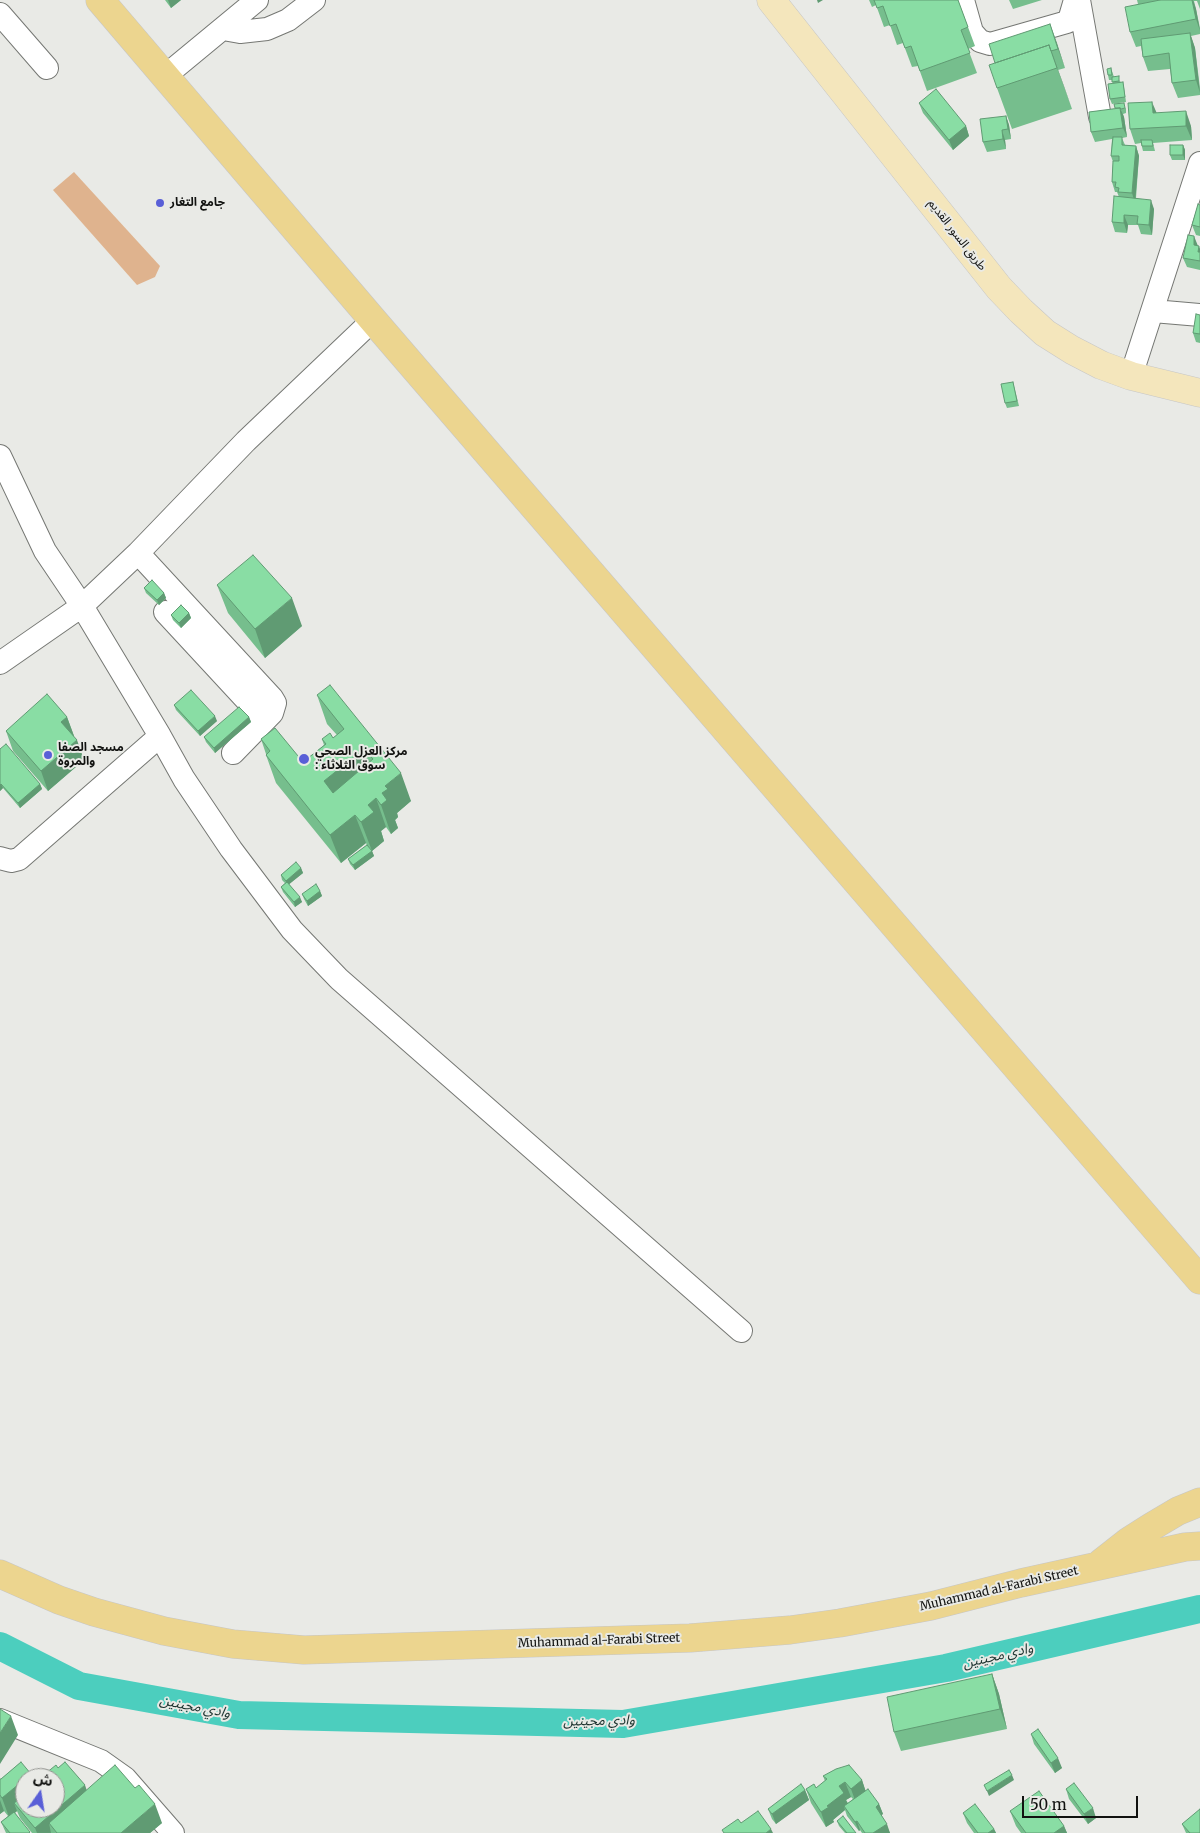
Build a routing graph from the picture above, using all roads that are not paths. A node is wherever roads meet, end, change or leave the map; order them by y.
1 (100, 0) edge
2 (257, 0) edge
3 (314, 0) edge
4 (771, 0) edge
5 (790, 0) edge
6 (963, 0) edge
7 (1074, 0) edge
8 (1079, 0) edge
9 (0, 14) edge
10 (223, 29) junction
11 (47, 68) dead end
12 (165, 76) junction
13 (1100, 117) edge
14 (1199, 174) edge
15 (1153, 311) junction
16 (1200, 315) edge
17 (373, 320) junction
18 (1133, 369) junction
19 (1200, 378) edge
20 (1200, 393) edge
21 (0, 456) edge
22 (138, 554) junction
23 (82, 606) junction
24 (164, 612) dead end
25 (0, 663) edge
26 (265, 720) junction
27 (160, 736) junction
28 (232, 753) dead end
29 (0, 858) edge
30 (1200, 1280) edge
31 (741, 1331) dead end
32 (1200, 1502) edge
33 (1200, 1546) edge
34 (1096, 1567) junction
35 (0, 1574) edge
36 (0, 1720) edge
37 (174, 1833) edge

1 - 12 highway
2 - 10 street
3 - 10 street
4 - 18 main road, طريق السور القديم
5 - 18 main road, طريق السور القديم
6 - 7 street
8 - 13 street
9 - 11 street
10 - 12 street
12 - 17 highway
14 - 15 street
15 - 16 street
15 - 18 street
17 - 22 street
17 - 30 highway
18 - 19 main road, طريق السور القديم
18 - 20 main road, طريق السور القديم
21 - 23 street
22 - 23 street
22 - 26 street
23 - 25 street
23 - 27 street
24 - 26 street
26 - 28 street
27 - 29 street
27 - 31 street
32 - 34 highway
33 - 34 highway, Muhammad al-Farabi Street
34 - 35 highway, Muhammad al-Farabi Street
36 - 37 street

